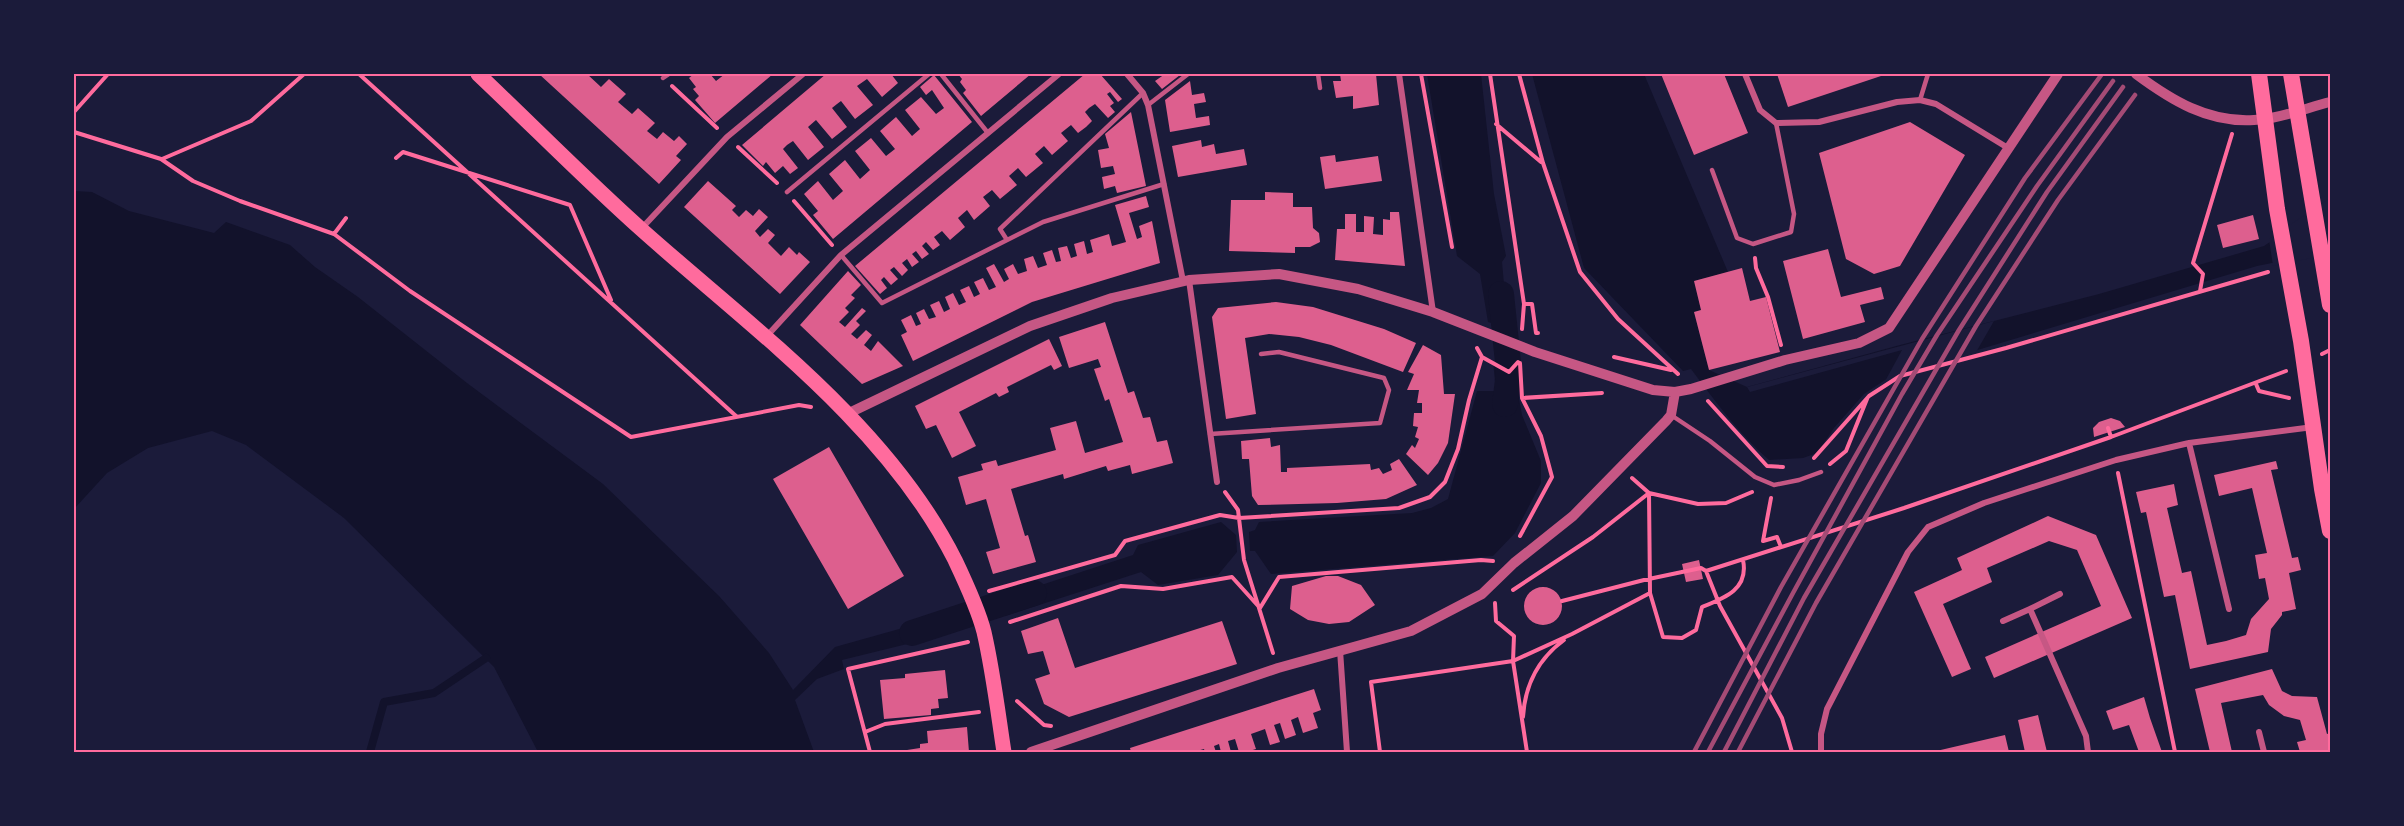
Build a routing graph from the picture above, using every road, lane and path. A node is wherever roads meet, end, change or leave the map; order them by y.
1 (108, 74) edge
2 (304, 74) edge
3 (360, 74) edge
4 (478, 74) edge
5 (669, 74) edge
6 (803, 74) edge
7 (929, 74) edge
8 (941, 74) edge
9 (1059, 74) edge
10 (1127, 74) edge
11 (1188, 74) edge
12 (1318, 74) edge
13 (1399, 74) edge
14 (1421, 74) edge
15 (1490, 74) edge
16 (1519, 74) edge
17 (1745, 74) edge
18 (1928, 74) edge
19 (2058, 74) edge
20 (2136, 74) edge
21 (2259, 74) edge
22 (2291, 74) edge
23 (663, 78) joint
24 (1320, 88) dead end
25 (1143, 93) junction
26 (1920, 100) junction
27 (2331, 102) edge
28 (1148, 105) junction
29 (74, 112) edge
30 (2236, 120) junction
31 (1776, 123) junction
32 (1496, 124) junction
33 (74, 132) edge
34 (988, 133) junction
35 (727, 137) junction
36 (2008, 147) junction
37 (396, 158) dead end
38 (161, 159) junction
39 (1543, 163) junction
40 (1712, 170) dead end
41 (468, 172) junction
42 (1164, 184) junction
43 (787, 192) junction
44 (346, 218) dead end
45 (640, 229) junction
46 (334, 234) junction
47 (1007, 240) junction
48 (1754, 244) junction
49 (1452, 248) dead end
50 (841, 255) junction
51 (2279, 269) dead end
52 (1186, 281) junction
53 (2200, 291) junction
54 (613, 304) junction
55 (1524, 304) junction
56 (2331, 305) edge
57 (1433, 312) junction
58 (1546, 336) dead end
59 (1522, 337) dead end
60 (765, 338) junction
61 (1261, 354) dead end
62 (1610, 356) dead end
63 (1785, 360) junction
64 (2293, 368) dead end
65 (2256, 384) junction
66 (1675, 392) junction
67 (1606, 393) dead end
68 (1869, 396) junction
69 (2287, 397) dead end
70 (1522, 398) junction
71 (846, 414) junction
72 (1719, 414) dead end
73 (1671, 415) junction
74 (737, 416) junction
75 (2314, 427) junction
76 (2108, 428) dead end
77 (1210, 434) junction
78 (2111, 437) junction
79 (2189, 443) junction
80 (2116, 460) junction
81 (1812, 462) dead end
82 (1621, 466) junction
83 (1786, 467) dead end
84 (1821, 472) joint
85 (1217, 482) joint
86 (1774, 484) junction
87 (1649, 493) junction
88 (1239, 518) junction
89 (2331, 531) edge
90 (1781, 547) junction
91 (1743, 560) junction
92 (1515, 563) junction
93 (1706, 571) junction
94 (990, 591) dead end
95 (1650, 592) junction
96 (2060, 594) dead end
97 (1505, 596) dead end
98 (1495, 602) dead end
99 (1562, 602) dead end
100 (1260, 608) junction
101 (2030, 609) junction
102 (2229, 609) dead end
103 (2003, 621) dead end
104 (1010, 622) dead end
105 (984, 634) junction
106 (1572, 634) junction
107 (1340, 649) junction
108 (1513, 661) junction
109 (1278, 668) junction
110 (991, 674) junction
111 (997, 710) junction
112 (1061, 727) dead end
113 (1523, 727) junction
114 (865, 732) junction
115 (2259, 732) dead end
116 (870, 753) edge
117 (1004, 753) edge
118 (1031, 753) edge
119 (1347, 753) edge
120 (1380, 753) edge
121 (1527, 753) edge
122 (1792, 753) edge
123 (1821, 753) edge
124 (2088, 753) edge
125 (2175, 753) edge
126 (2264, 753) edge

1 - 29 path
2 - 38 path
3 - 41 path
4 - 45 main road
5 - 23 lane
6 - 35 street
7 - 43 lane
8 - 34 lane
9 - 34 street
10 - 25 street
11 - 28 lane
12 - 24 lane
13 - 57 street
14 - 49 path
15 - 32 path
16 - 39 path
17 - 31 street
18 - 26 lane
19 - 36 street
20 - 30 street
21 - 75 highway
22 - 56 highway
23 - 35 path
25 - 28 street
25 - 47 lane
26 - 31 street
26 - 36 street
27 - 30 street
28 - 42 street
30 - 53 path
31 - 48 lane
32 - 39 path
32 - 55 path
33 - 38 path
34 - 50 street
35 - 43 path
35 - 45 street
36 - 63 street
37 - 41 path
38 - 46 path
39 - 62 path
40 - 48 lane
41 - 54 path
41 - 54 path
42 - 47 lane
42 - 52 street
43 - 50 path
44 - 46 path
45 - 60 main road
46 - 74 path
47 - 50 lane
48 - 63 path
50 - 60 street
51 - 53 path
52 - 57 street
52 - 71 street
52 - 77 street
53 - 68 path
54 - 74 path
55 - 58 path
55 - 59 path
57 - 66 street
60 - 71 main road
61 - 77 lane
63 - 66 street
64 - 65 path
65 - 69 path
65 - 78 path
66 - 73 street
67 - 70 path
68 - 81 path
68 - 84 path
70 - 88 path
70 - 92 path
71 - 74 path
71 - 105 main road
72 - 83 path
73 - 82 street
73 - 86 lane
75 - 79 street
75 - 89 highway
76 - 78 path
77 - 85 street
78 - 90 path
79 - 80 street
79 - 102 street
80 - 123 street
80 - 125 path
82 - 87 path
82 - 92 street
84 - 86 lane
85 - 88 path
86 - 87 path
86 - 90 path
87 - 95 path
87 - 97 path
88 - 94 path
88 - 100 path
90 - 91 path
91 - 93 path
91 - 95 path
92 - 100 path
92 - 107 street
93 - 99 path
93 - 122 path
95 - 106 path
96 - 101 street
98 - 108 path
100 - 104 path
100 - 109 path
101 - 103 street
101 - 124 street
105 - 110 main road
105 - 114 path
106 - 108 path
106 - 113 path
107 - 109 street
107 - 119 street
108 - 113 path
108 - 120 path
109 - 118 street
110 - 111 main road
110 - 112 path
111 - 114 path
111 - 117 main road
113 - 121 path
114 - 116 path
115 - 126 street

